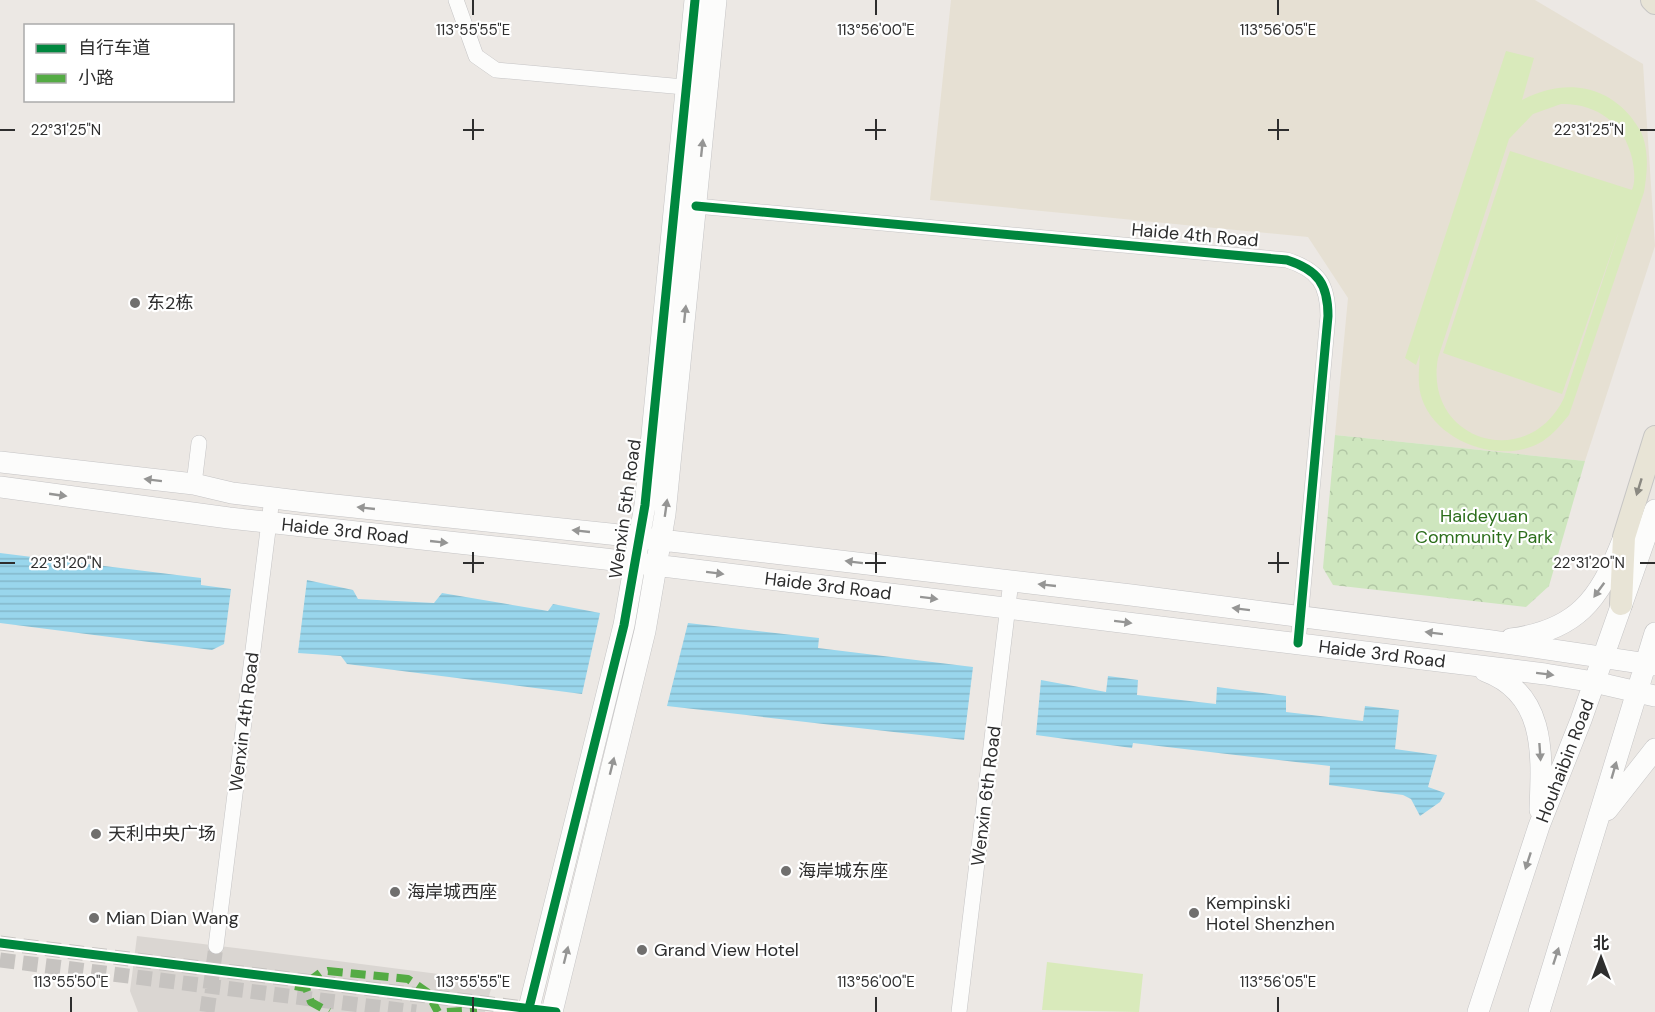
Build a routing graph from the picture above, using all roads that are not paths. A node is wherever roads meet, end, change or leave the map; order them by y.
1 (456, 0) edge
2 (695, 0) edge
3 (716, 0) edge
4 (697, 89) junction
5 (696, 206) junction
6 (1655, 437) edge
7 (199, 444) dead end
8 (0, 462) edge
9 (194, 484) junction
10 (0, 487) edge
11 (272, 498) junction
12 (1655, 510) edge
13 (268, 523) junction
14 (639, 537) junction
15 (1624, 537) junction
16 (661, 540) junction
17 (635, 563) junction
18 (657, 566) junction
19 (1011, 581) junction
20 (1621, 604) junction
21 (1008, 609) junction
22 (1300, 616) junction
23 (1655, 633) edge
24 (1492, 641) junction
25 (1298, 643) junction
26 (1603, 656) junction
27 (1650, 664) edge
28 (1470, 665) junction
29 (1594, 682) junction
30 (1646, 694) edge
31 (1655, 749) edge
32 (1599, 820) junction
33 (1539, 826) junction
34 (216, 946) tunnel mouth
35 (528, 1012) edge
36 (552, 1012) edge
37 (959, 1012) edge
38 (1478, 1012) edge
39 (1539, 1012) edge

1 - 4 street
2 - 4 main road, Wenxin 5th Road
3 - 4 main road, Wenxin 5th Road
5 -> 4 main road, Wenxin 5th Road
4 - 14 main road, Wenxin 5th Road
16 -> 5 main road, Wenxin 5th Road
5 - 22 street, Haide 4th Road
6 -> 15 main road
7 - 9 street
9 -> 8 main road, Haide 3rd Road
9 - 11 main road, Haide 3rd Road
10 -> 13 main road, Haide 3rd Road
11 - 13 street, Wenxin 4th Road
14 -> 11 main road, Haide 3rd Road
12 - 20 main road, Houhaibin Road
13 -> 17 main road, Haide 3rd Road
13 - 34 street, Wenxin 4th Road
14 - 16 main road, Haide 3rd Road
14 - 17 main road, Wenxin 5th Road
15 - 20 main road
15 -> 24 main road
16 - 18 main road, Wenxin 5th Road
19 -> 16 main road, Haide 3rd Road
17 - 18 main road, Haide 3rd Road
17 - 35 main road, Wenxin 5th Road
18 -> 21 main road, Haide 3rd Road
36 -> 18 main road, Wenxin 5th Road
19 - 21 street, Wenxin 6th Road
22 -> 19 main road, Haide 3rd Road
20 - 26 main road, Houhaibin Road
21 -> 25 main road, Haide 3rd Road
21 - 37 street, Wenxin 6th Road
24 -> 22 main road, Haide 3rd Road
22 - 25 street, Haide 4th Road
23 - 27 main road
24 - 26 main road, Haide 3rd Road
25 - 28 main road, Haide 3rd Road
26 - 27 main road, Haide 3rd Road
26 - 29 main road, Houhaibin Road
27 - 30 main road
28 -> 29 main road, Haide 3rd Road
28 -> 33 main road
29 - 30 main road, Haide 3rd Road
29 - 33 main road, Houhaibin Road
32 -> 30 main road
31 - 32 main road
39 -> 32 main road
33 -> 38 main road, Houhaibin Road

